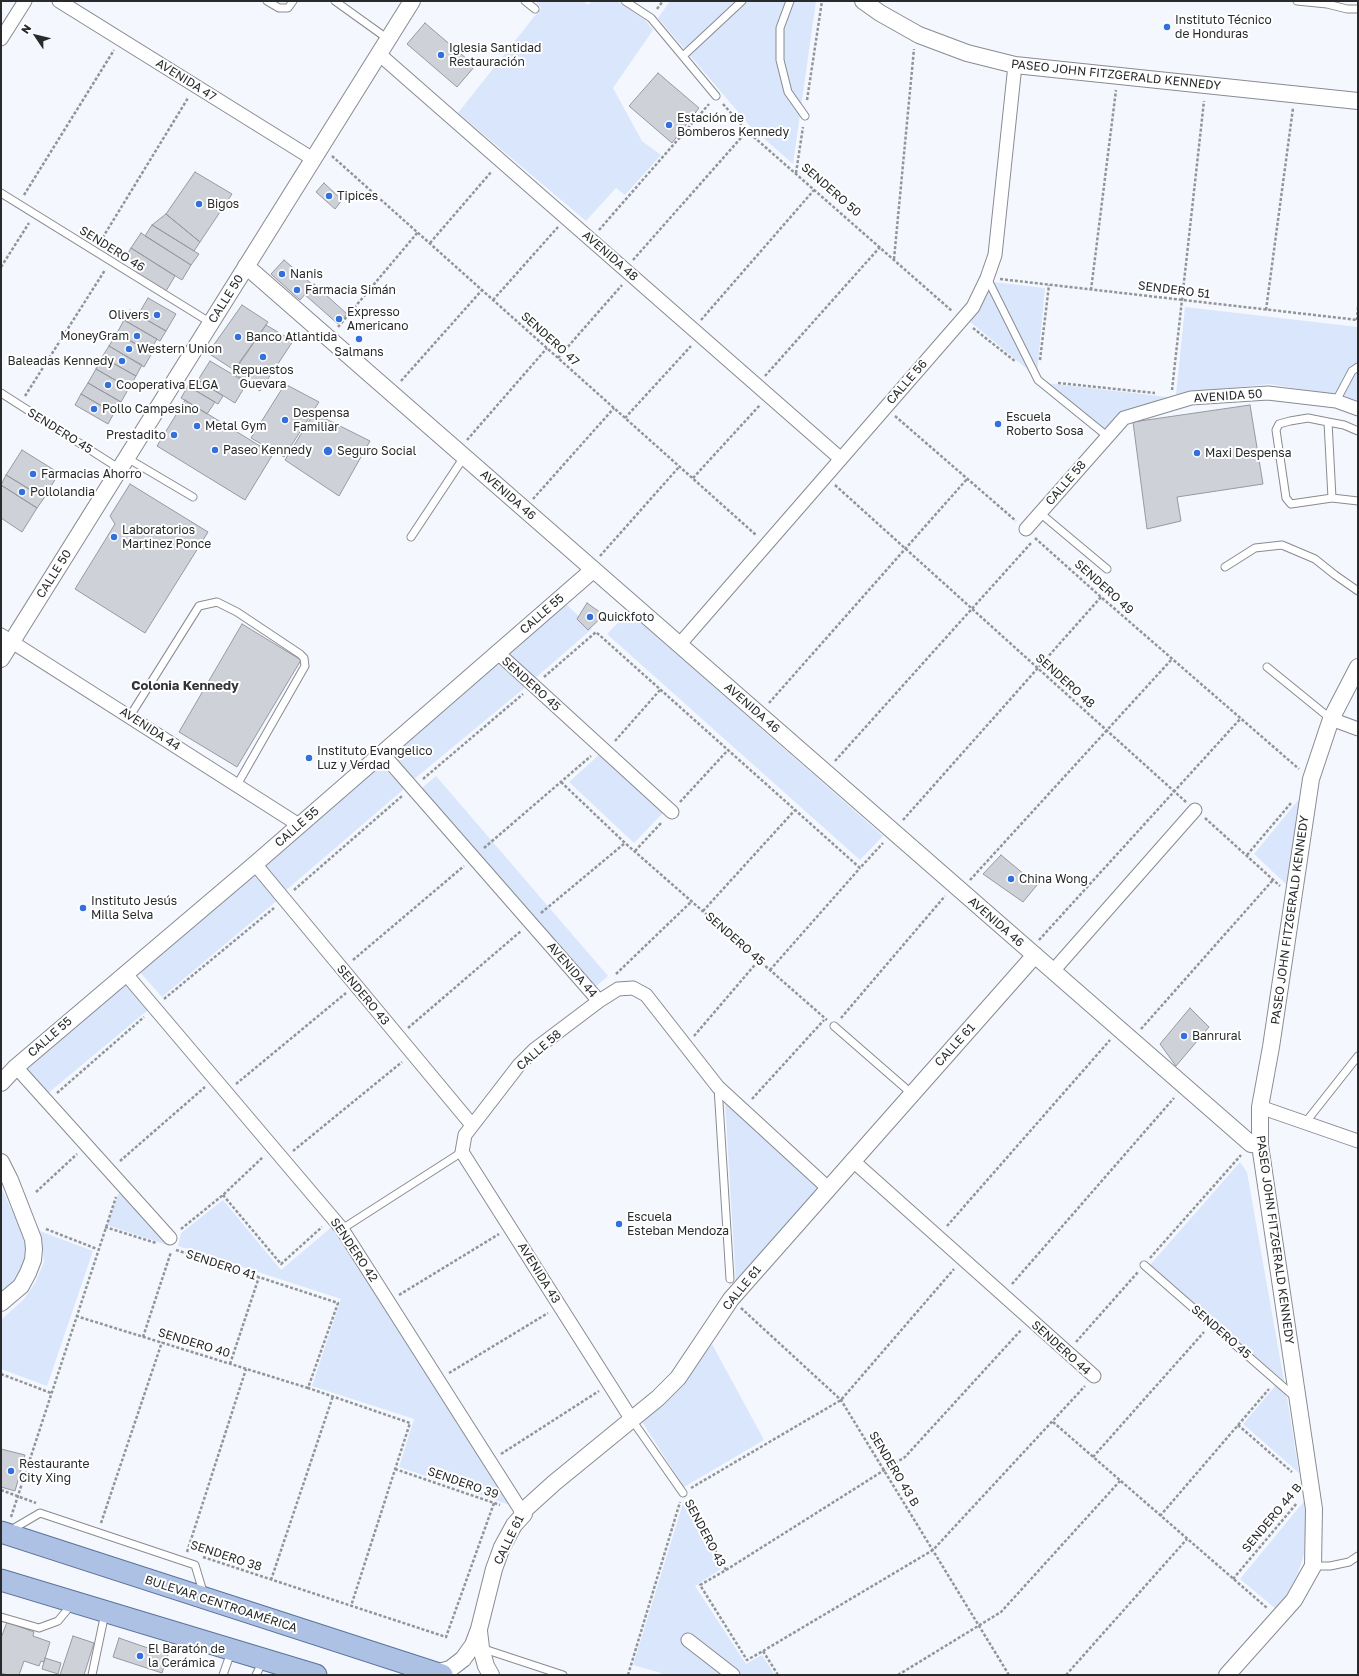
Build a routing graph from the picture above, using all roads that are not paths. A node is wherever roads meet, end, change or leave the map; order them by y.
1 (25, 1) edge
2 (59, 1) edge
3 (267, 1) edge
4 (293, 1) edge
5 (335, 1) edge
6 (412, 1) edge
7 (525, 1) edge
8 (625, 1) edge
9 (742, 1) edge
10 (790, 1) edge
11 (863, 1) edge
12 (1297, 1) edge
13 (535, 9) dead end
14 (1358, 9) edge
15 (1, 39) edge
16 (388, 39) junction
17 (379, 54) junction
18 (683, 56) junction
19 (1015, 65) junction
20 (716, 96) road end
21 (1358, 101) edge
22 (805, 116) road end
23 (317, 152) junction
24 (1, 194) edge
25 (246, 266) junction
26 (987, 278) junction
27 (211, 323) junction
28 (1358, 367) edge
29 (1, 393) edge
30 (1336, 401) junction
31 (1358, 409) edge
32 (1328, 422) junction
33 (1358, 431) edge
34 (1107, 436) junction
35 (461, 454) junction
36 (841, 459) junction
37 (123, 463) junction
38 (192, 497) dead end
39 (1332, 498) junction
40 (1358, 501) edge
41 (1040, 514) junction
42 (1030, 534) road end
43 (411, 538) dead end
44 (1225, 567) dead end
45 (592, 568) junction
46 (1107, 569) dead end
47 (1358, 591) edge
48 (6, 638) edge
49 (680, 645) junction
50 (498, 653) junction
51 (1, 659) edge
52 (1267, 667) dead end
53 (1358, 667) edge
54 (130, 716) junction
55 (1331, 719) junction
56 (1358, 729) edge
57 (382, 753) junction
58 (237, 785) junction
59 (1195, 810) road end
60 (672, 812) dead end
61 (299, 825) junction
62 (254, 864) junction
63 (1032, 953) junction
64 (1053, 971) junction
65 (125, 973) junction
66 (597, 998) junction
67 (834, 1026) road end
68 (1358, 1056) edge
69 (16, 1067) junction
70 (1, 1083) edge
71 (718, 1087) junction
72 (911, 1094) junction
73 (1260, 1107) junction
74 (1304, 1123) junction
75 (472, 1125) junction
76 (1358, 1141) edge
77 (1256, 1145) junction
78 (462, 1152) junction
79 (852, 1160) junction
80 (1, 1162) edge
81 (828, 1188) junction
82 (342, 1229) junction
83 (171, 1243) road end
84 (1144, 1265) road end
85 (730, 1279) dead end
86 (1, 1303) edge
87 (1094, 1376) road end
88 (1298, 1400) junction
89 (632, 1420) junction
90 (683, 1493) road end
91 (523, 1513) junction
92 (3, 1533) edge
93 (1358, 1556) edge
94 (1313, 1566) junction
95 (1, 1580) edge
96 (206, 1598) junction
97 (74, 1602) junction
98 (106, 1611) junction
99 (1, 1617) edge
100 (479, 1629) junction
101 (688, 1640) dead end
102 (481, 1648) junction
103 (231, 1649) junction
104 (260, 1667) edge
105 (303, 1673) edge
106 (438, 1674) edge
107 (92, 1675) edge
108 (223, 1675) edge
109 (491, 1675) edge
110 (562, 1675) edge
111 (732, 1675) edge
112 (1228, 1675) edge

1 - 15 street
2 - 23 street, AVENIDA 47
3 - 4 lane
5 - 16 lane
6 - 16 street, CALLE 50
7 - 13 lane
8 - 18 lane
9 - 18 lane
10 - 22 lane
11 - 19 street, PASEO JOHN FITZGERALD KENNEDY
12 - 14 lane
16 - 17 street, CALLE 50
17 - 23 street, CALLE 50
17 - 36 street, AVENIDA 48
18 - 20 lane
19 - 21 street, PASEO JOHN FITZGERALD KENNEDY
19 - 26 street, CALLE 56
23 - 25 street, CALLE 50
24 - 27 lane, SENDERO 46
25 - 27 street, CALLE 50
25 - 35 street, AVENIDA 46
26 - 34 lane
26 - 36 street, CALLE 56
27 - 37 street, CALLE 50
28 - 30 lane
29 - 37 lane, SENDERO 45
30 - 31 street, AVENIDA 50
30 - 34 street, AVENIDA 50
32 - 33 lane
32 - 39 lane
32 - 39 lane
34 - 41 street, CALLE 58
35 - 43 lane
35 - 45 street, AVENIDA 46
36 - 49 street, CALLE 56
37 - 38 lane, SENDERO 45
37 - 48 street, CALLE 50
39 - 40 lane
41 - 42 street, CALLE 58
41 - 46 lane
44 - 47 lane
45 - 49 street, AVENIDA 46
45 - 50 street, CALLE 55
48 - 51 street, CALLE 50
48 - 54 street, AVENIDA 44
49 - 63 street, AVENIDA 46
50 - 57 street, CALLE 55
50 - 60 street, SENDERO 45
52 - 55 lane
53 - 55 street, PASEO JOHN FITZGERALD KENNEDY
54 - 58 street, AVENIDA 44
54 - 58 lane
55 - 56 street
55 - 73 street, PASEO JOHN FITZGERALD KENNEDY
57 - 61 street, CALLE 55
57 - 66 street, AVENIDA 44
58 - 61 street, AVENIDA 44
59 - 64 street
61 - 62 street, CALLE 55
62 - 65 street, CALLE 55
62 - 75 street, SENDERO 43
63 - 64 street, AVENIDA 46
63 - 72 street, CALLE 61
64 - 77 street, AVENIDA 46
65 - 69 street, CALLE 55
65 - 82 street, SENDERO 42
66 - 71 street, AVENIDA 44
66 - 75 street, CALLE 58
67 - 72 lane
68 - 74 lane
69 - 70 street, CALLE 55
69 - 83 street
71 - 81 street, AVENIDA 44
71 - 85 lane
72 - 79 street, CALLE 61
73 - 74 street
73 - 77 street, PASEO JOHN FITZGERALD KENNEDY
74 - 76 street
75 - 78 street
77 - 88 street, PASEO JOHN FITZGERALD KENNEDY
78 - 82 lane
78 - 89 street, AVENIDA 43
79 - 81 street, CALLE 61
79 - 87 street, SENDERO 44
80 - 86 street
81 - 89 street, CALLE 61
82 - 91 street, SENDERO 42
84 - 88 lane, SENDERO 45
88 - 94 street, PASEO JOHN FITZGERALD KENNEDY
89 - 90 lane, SENDERO 43
89 - 91 street, CALLE 61
91 - 100 street, CALLE 61
92 - 96 main road, BULEVAR CENTROAMÉRICA
92 - 96 lane
93 - 94 lane
94 - 112 street, PASEO JOHN FITZGERALD KENNEDY
95 - 97 main road
96 - 106 main road, BULEVAR CENTROAMÉRICA
97 - 98 main road
97 - 99 lane
98 - 103 main road
98 - 107 lane
100 - 102 street, CALLE 61
100 - 106 street, CALLE 61
101 - 111 street
102 - 109 street, CALLE 61
102 - 110 lane
103 - 104 main road
103 - 108 lane
104 - 105 main road

